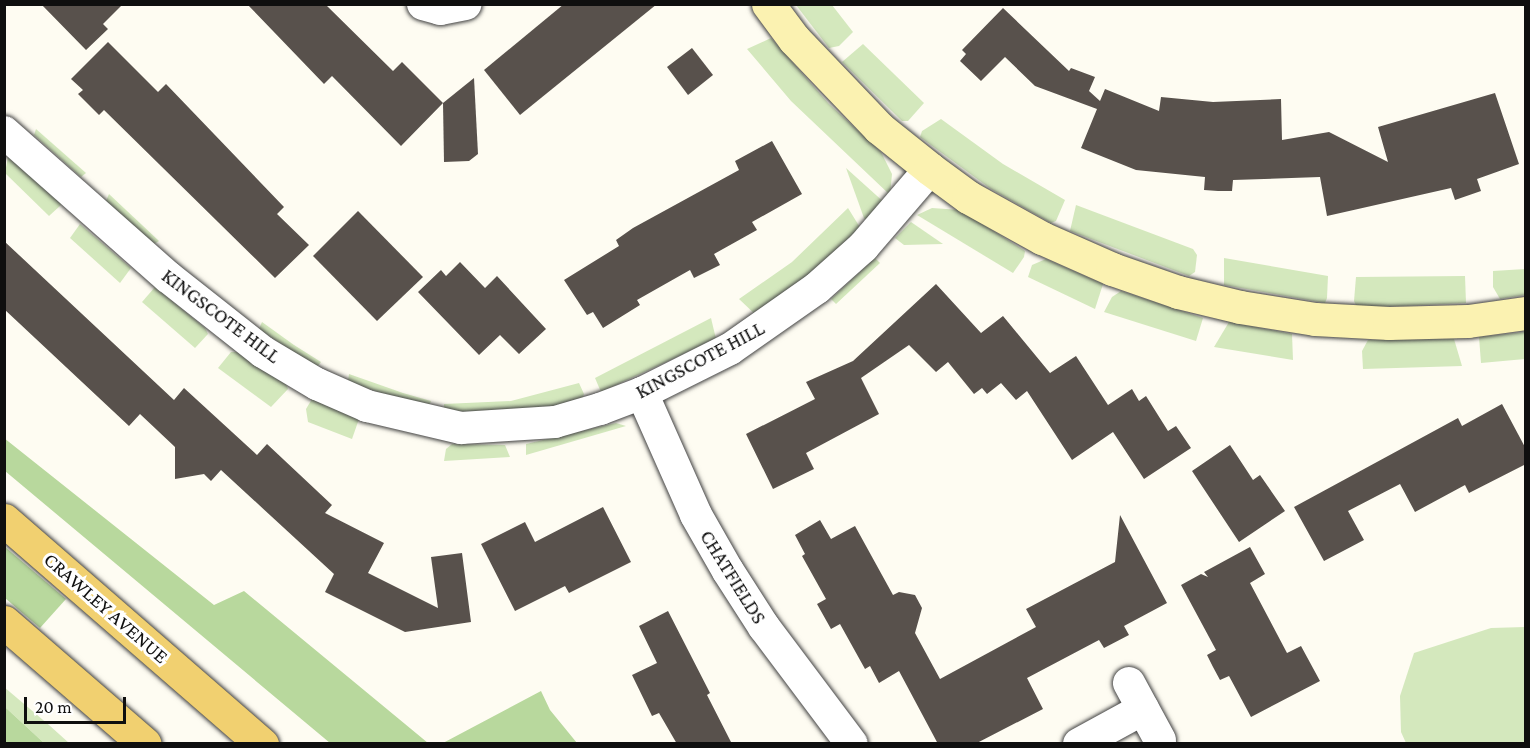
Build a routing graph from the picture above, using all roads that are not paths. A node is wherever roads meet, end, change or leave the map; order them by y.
1 (423, 4) edge
2 (466, 4) edge
3 (768, 4) edge
4 (4, 132) edge
5 (930, 169) junction
6 (1526, 313) edge
7 (642, 393) junction
8 (4, 520) edge
9 (4, 622) edge
10 (1160, 740) dead end
11 (145, 744) edge
12 (262, 744) edge
13 (852, 744) edge
14 (1079, 744) edge

1 - 2 street
3 - 5 street
4 - 7 street, KINGSCOTE HILL
5 - 6 street
5 - 7 street, KINGSCOTE HILL
7 - 13 street, CHATFIELDS
8 - 12 main road, CRAWLEY AVENUE
9 - 11 main road
10 - 14 street

